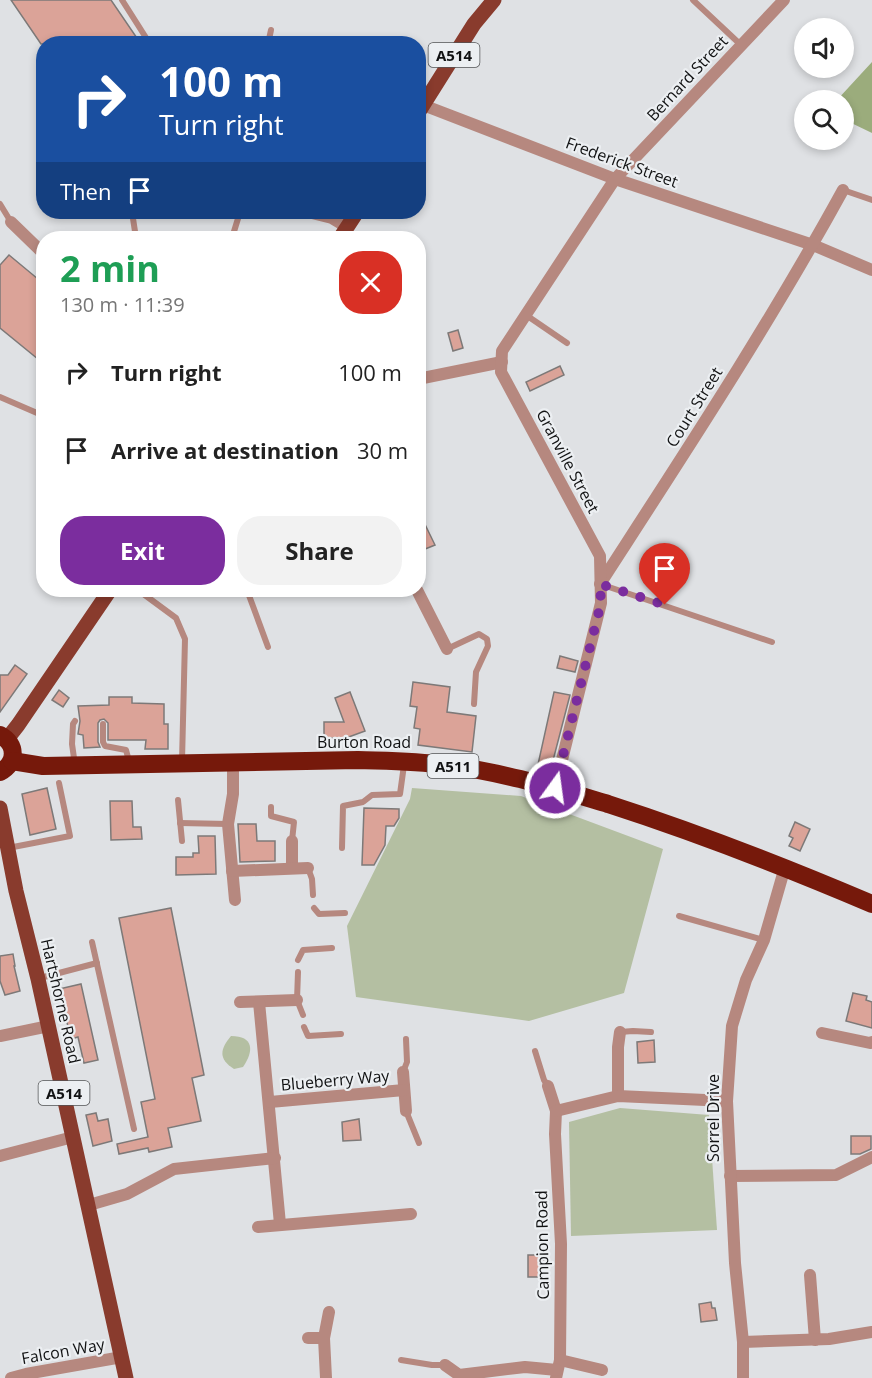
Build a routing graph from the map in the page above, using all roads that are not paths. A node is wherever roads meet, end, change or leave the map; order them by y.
1 (122, 0) edge
2 (494, 0) edge
3 (693, 0) edge
4 (784, 0) edge
5 (270, 30) dead end
6 (145, 36) edge
7 (269, 36) edge
8 (741, 45) junction
9 (426, 101) edge
10 (426, 111) edge
11 (615, 178) junction
12 (843, 190) joint
13 (872, 200) edge
14 (0, 205) edge
15 (333, 219) edge
16 (11, 222) joint
17 (343, 231) edge
18 (813, 245) junction
19 (36, 246) edge
20 (872, 270) edge
21 (525, 315) junction
22 (567, 343) dead end
23 (502, 362) junction
24 (426, 376) edge
25 (0, 397) edge
26 (36, 413) edge
27 (600, 584) junction
28 (105, 597) edge
29 (148, 597) edge
30 (250, 597) edge
31 (421, 597) edge
32 (772, 642) dead end
33 (268, 647) dead end
34 (447, 649) joint
35 (474, 704) dead end
36 (75, 722) dead end
37 (103, 723) dead end
38 (3, 737) edge
39 (405, 761) junction
40 (233, 762) junction
41 (129, 764) junction
42 (182, 764) junction
43 (75, 765) junction
44 (6, 766) edge
45 (58, 783) dead end
46 (555, 788) junction
47 (178, 800) dead end
48 (271, 807) dead end
49 (0, 808) edge
50 (180, 824) junction
51 (228, 824) junction
52 (182, 841) dead end
53 (292, 841) joint
54 (342, 848) dead end
55 (6, 858) edge
56 (785, 867) junction
57 (292, 868) junction
58 (308, 868) joint
59 (232, 871) junction
60 (313, 895) dead end
61 (235, 900) dead end
62 (872, 904) edge
63 (314, 908) dead end
64 (345, 913) dead end
65 (680, 916) dead end
66 (764, 940) junction
67 (92, 942) dead end
68 (332, 948) dead end
69 (298, 960) dead end
70 (97, 963) junction
71 (298, 972) dead end
72 (38, 979) junction
73 (297, 1000) junction
74 (240, 1002) dead end
75 (259, 1002) junction
76 (303, 1015) dead end
77 (49, 1026) junction
78 (304, 1027) dead end
79 (620, 1032) joint
80 (651, 1032) dead end
81 (822, 1033) dead end
82 (341, 1034) dead end
83 (0, 1036) edge
84 (406, 1039) dead end
85 (872, 1042) edge
86 (536, 1052) dead end
87 (403, 1072) joint
88 (548, 1086) joint
89 (404, 1090) junction
90 (618, 1096) junction
91 (727, 1101) junction
92 (270, 1102) junction
93 (406, 1111) joint
94 (556, 1111) junction
95 (134, 1129) dead end
96 (74, 1137) junction
97 (419, 1143) dead end
98 (0, 1156) edge
99 (872, 1156) edge
100 (275, 1158) junction
101 (730, 1176) junction
102 (89, 1205) junction
103 (411, 1215) dead end
104 (280, 1224) junction
105 (258, 1227) dead end
106 (810, 1275) dead end
107 (329, 1312) dead end
108 (872, 1332) edge
109 (308, 1338) dead end
110 (324, 1338) junction
111 (814, 1340) junction
112 (743, 1342) junction
113 (122, 1357) junction
114 (401, 1360) dead end
115 (445, 1365) joint
116 (558, 1369) edge
117 (602, 1370) dead end
118 (458, 1376) edge
119 (11, 1378) edge
120 (126, 1378) edge
121 (326, 1378) edge
122 (743, 1378) edge

1 - 6 lane
2 - 9 main road, A514
3 - 8 lane
4 - 8 street, Bernard Street
5 - 7 lane
8 - 11 street, Bernard Street
10 - 11 street, Frederick Street
11 - 18 street, Frederick Street
11 - 21 street
12 - 13 lane
12 - 18 street, Court Street
14 - 16 lane
15 - 17 street
16 - 19 street
18 - 20 street, Frederick Street
18 - 27 street, Court Street
21 - 22 lane
21 - 23 street
23 - 24 street
23 - 27 street, Granville Street
25 - 26 lane
27 - 32 lane
27 - 46 street, Granville Street
28 - 38 main road
29 - 42 lane
30 - 33 lane
31 - 34 street
34 - 35 lane
36 - 43 lane
37 - 41 lane
38 - 44 highway
39 - 40 highway, Burton Road / A511
39 - 46 highway, Burton Road / A511
39 - 54 lane
40 - 42 highway, Burton Road / A511
40 - 51 street
41 - 42 highway, Burton Road / A511
41 - 43 highway, Burton Road / A511
43 - 44 highway, Burton Road / A511
45 - 55 lane
46 - 56 highway, Burton Road / A511
47 - 50 lane
48 - 53 lane
49 - 55 main road, Hartshorne Road / A514
50 - 51 lane
50 - 52 lane
51 - 59 street
53 - 57 street
55 - 72 main road, Hartshorne Road / A514
56 - 62 highway, Burton Road / A511
56 - 66 street, Sorrel Drive
57 - 58 street
57 - 59 street
58 - 60 lane
59 - 61 street
63 - 64 lane
65 - 66 lane
66 - 91 street, Sorrel Drive
67 - 70 lane
68 - 69 lane
70 - 72 lane
70 - 95 lane
71 - 73 lane
72 - 77 main road, Hartshorne Road / A514
73 - 75 street
73 - 76 lane
74 - 75 street
75 - 92 street, Blueberry Way
77 - 83 street
77 - 96 main road, Hartshorne Road / A514
78 - 82 lane
79 - 80 lane
79 - 90 street
81 - 85 street
84 - 87 lane
86 - 88 lane
87 - 89 street, Blueberry Way
88 - 94 street, Campion Road
89 - 92 street, Blueberry Way
89 - 93 street, Blueberry Way
90 - 91 street
90 - 94 street
91 - 101 street, Sorrel Drive
92 - 100 street, Blueberry Way
93 - 97 lane
94 - 116 street, Campion Road
96 - 98 street
96 - 102 main road, Hartshorne Road / A514
99 - 101 street
100 - 102 street
100 - 104 street, Blueberry Way
101 - 112 street, Sorrel Drive
102 - 113 main road, Hartshorne Road / A514
103 - 104 street
104 - 105 street
106 - 111 street
107 - 110 street
108 - 111 street
109 - 110 street
110 - 121 street
111 - 112 street
112 - 122 street, Sorrel Drive
113 - 119 street, Falcon Way
113 - 120 main road, Hartshorne Road / A514
114 - 115 lane
115 - 118 street
116 - 117 street
116 - 118 street

